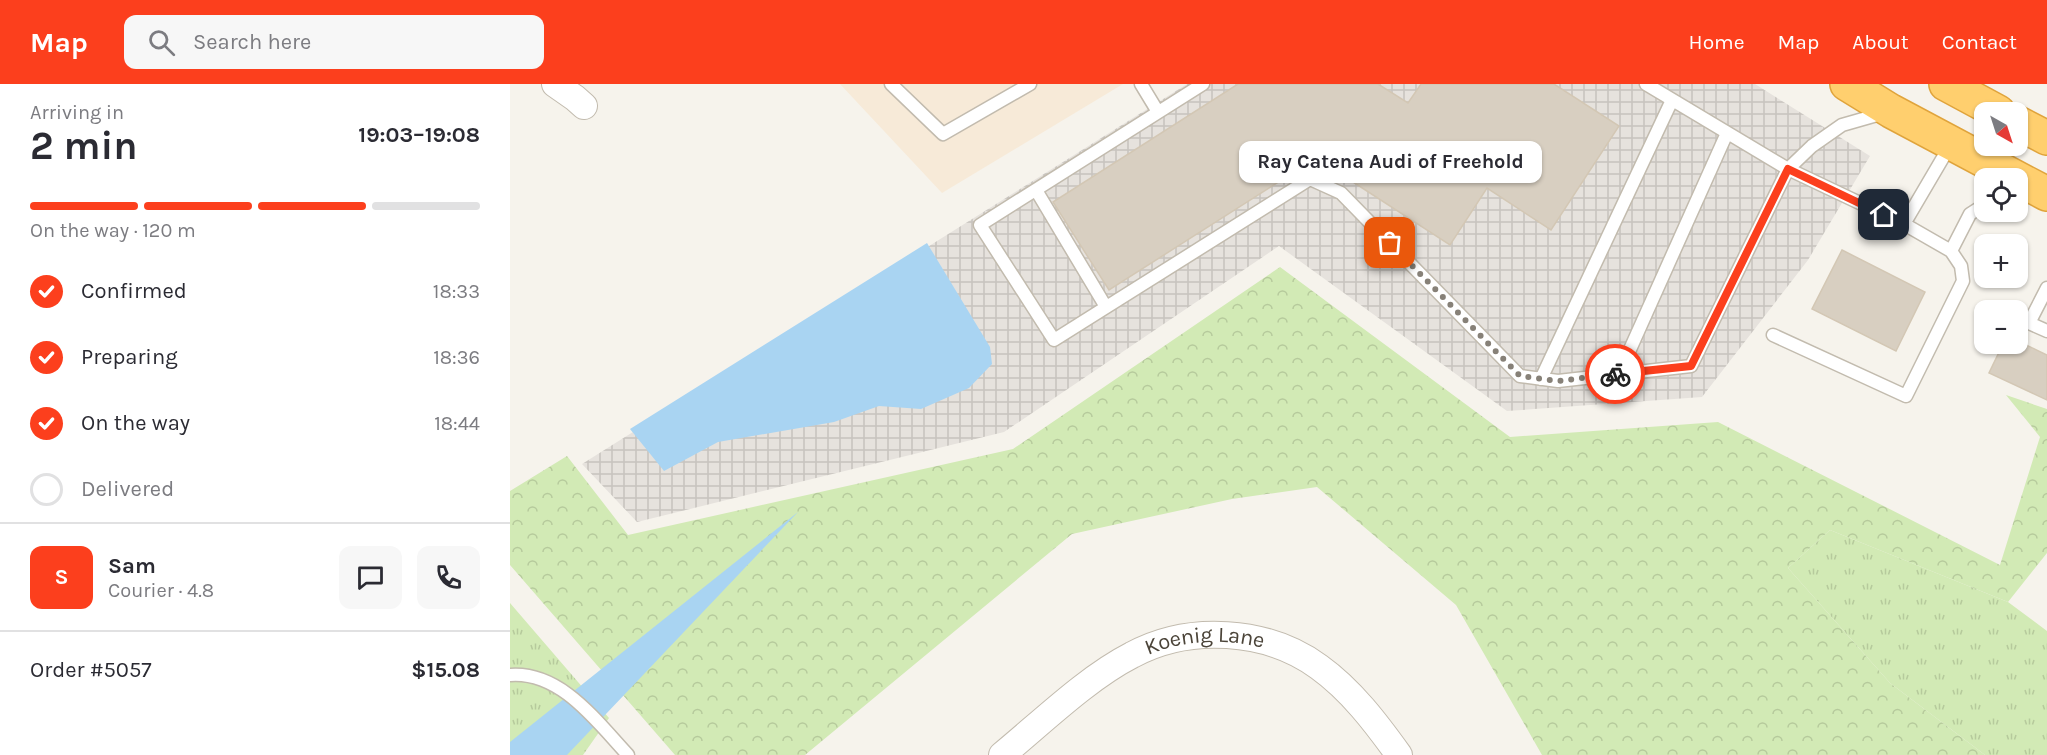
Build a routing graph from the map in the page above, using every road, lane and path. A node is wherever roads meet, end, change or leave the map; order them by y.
1 (555, 84) edge
2 (891, 84) edge
3 (1030, 84) edge
4 (1141, 84) edge
5 (1203, 84) edge
6 (1646, 84) edge
7 (1847, 84) edge
8 (1960, 88) edge
9 (1672, 100) junction
10 (1982, 102) edge
11 (584, 106) dead end
12 (1891, 111) junction
13 (1158, 112) junction
14 (2028, 128) edge
15 (1727, 133) junction
16 (2047, 138) edge
17 (1952, 143) junction
18 (1788, 169) junction
19 (2029, 186) edge
20 (1036, 190) junction
21 (1974, 211) edge
22 (1904, 224) junction
23 (1951, 251) junction
24 (2047, 288) edge
25 (1106, 307) junction
26 (2047, 331) edge
27 (1773, 335) dead end
28 (1619, 374) junction
29 (1541, 379) junction
30 (510, 675) edge
31 (625, 752) edge
32 (1002, 755) edge
33 (1399, 755) edge

1 - 11 street
2 - 3 lane
4 - 13 lane
5 - 13 lane
6 - 9 lane
7 - 12 highway
8 - 10 highway
9 - 15 lane
9 - 29 lane
12 - 17 highway
12 - 18 lane
13 - 20 lane
14 - 16 highway
15 - 18 lane
15 - 28 lane
17 - 19 highway
17 - 22 lane
18 - 22 lane
18 - 28 lane
20 - 25 lane
20 - 25 lane
21 - 23 lane
22 - 23 lane
23 - 27 lane
24 - 26 lane
25 - 29 lane
28 - 29 lane
30 - 31 lane
32 - 33 street, Koenig Lane

